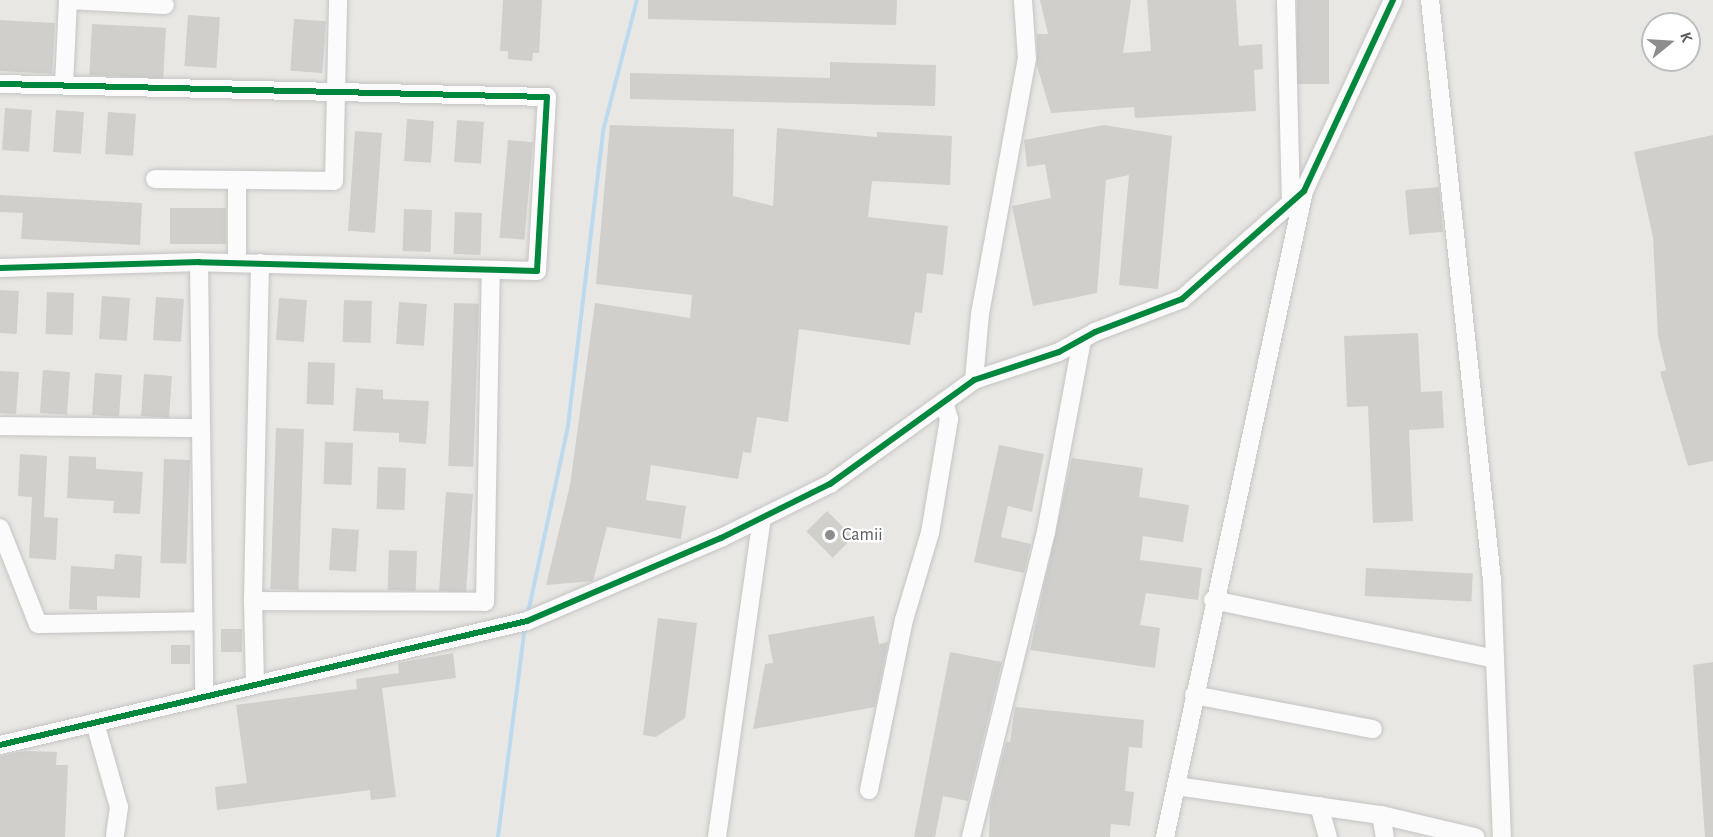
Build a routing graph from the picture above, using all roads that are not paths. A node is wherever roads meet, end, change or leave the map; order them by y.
1 (68, 0) edge
2 (338, 0) edge
3 (1023, 0) edge
4 (1286, 0) edge
5 (1393, 0) edge
6 (1430, 0) edge
7 (165, 5) dead end
8 (0, 84) edge
9 (64, 86) junction
10 (336, 92) junction
11 (155, 179) dead end
12 (237, 180) junction
13 (1298, 197) junction
14 (199, 262) junction
15 (237, 262) junction
16 (260, 263) junction
17 (0, 268) edge
18 (490, 270) junction
19 (1082, 339) junction
20 (974, 380) junction
21 (944, 402) junction
22 (0, 426) edge
23 (201, 428) junction
24 (762, 518) junction
25 (0, 528) edge
26 (1214, 600) junction
27 (253, 601) junction
28 (203, 621) junction
29 (1495, 659) junction
30 (255, 684) junction
31 (1194, 694) junction
32 (204, 696) junction
33 (95, 723) junction
34 (1372, 729) dead end
35 (0, 745) edge
36 (1176, 786) junction
37 (869, 790) dead end
38 (1320, 806) junction
39 (1381, 815) junction
40 (115, 837) edge
41 (717, 837) edge
42 (971, 837) edge
43 (1166, 837) edge
44 (1328, 837) edge
45 (1385, 837) edge
46 (1475, 837) edge
47 (1502, 837) edge

1 - 7 street
1 - 9 street
2 - 10 street
3 - 20 street
4 - 13 street
5 - 13 street
6 - 29 street
8 - 9 street
9 - 10 street
10 - 12 street
10 - 18 street
11 - 12 street
12 - 15 street
13 - 19 street
13 - 26 street
14 - 15 street
14 - 17 street
14 - 23 street
15 - 16 street
16 - 18 street
16 - 27 street
18 - 27 street
19 - 20 street
19 - 42 street
20 - 21 street
21 - 24 street
21 - 37 street
22 - 23 street
23 - 28 street
24 - 30 street
24 - 41 street
25 - 28 street
26 - 29 street
26 - 31 street
27 - 30 street
28 - 32 street
29 - 47 street
30 - 32 street
31 - 34 street
31 - 36 street
32 - 33 street
33 - 35 street
33 - 40 street
36 - 38 street
36 - 43 street
38 - 39 street
38 - 44 street
39 - 45 street
39 - 46 street

